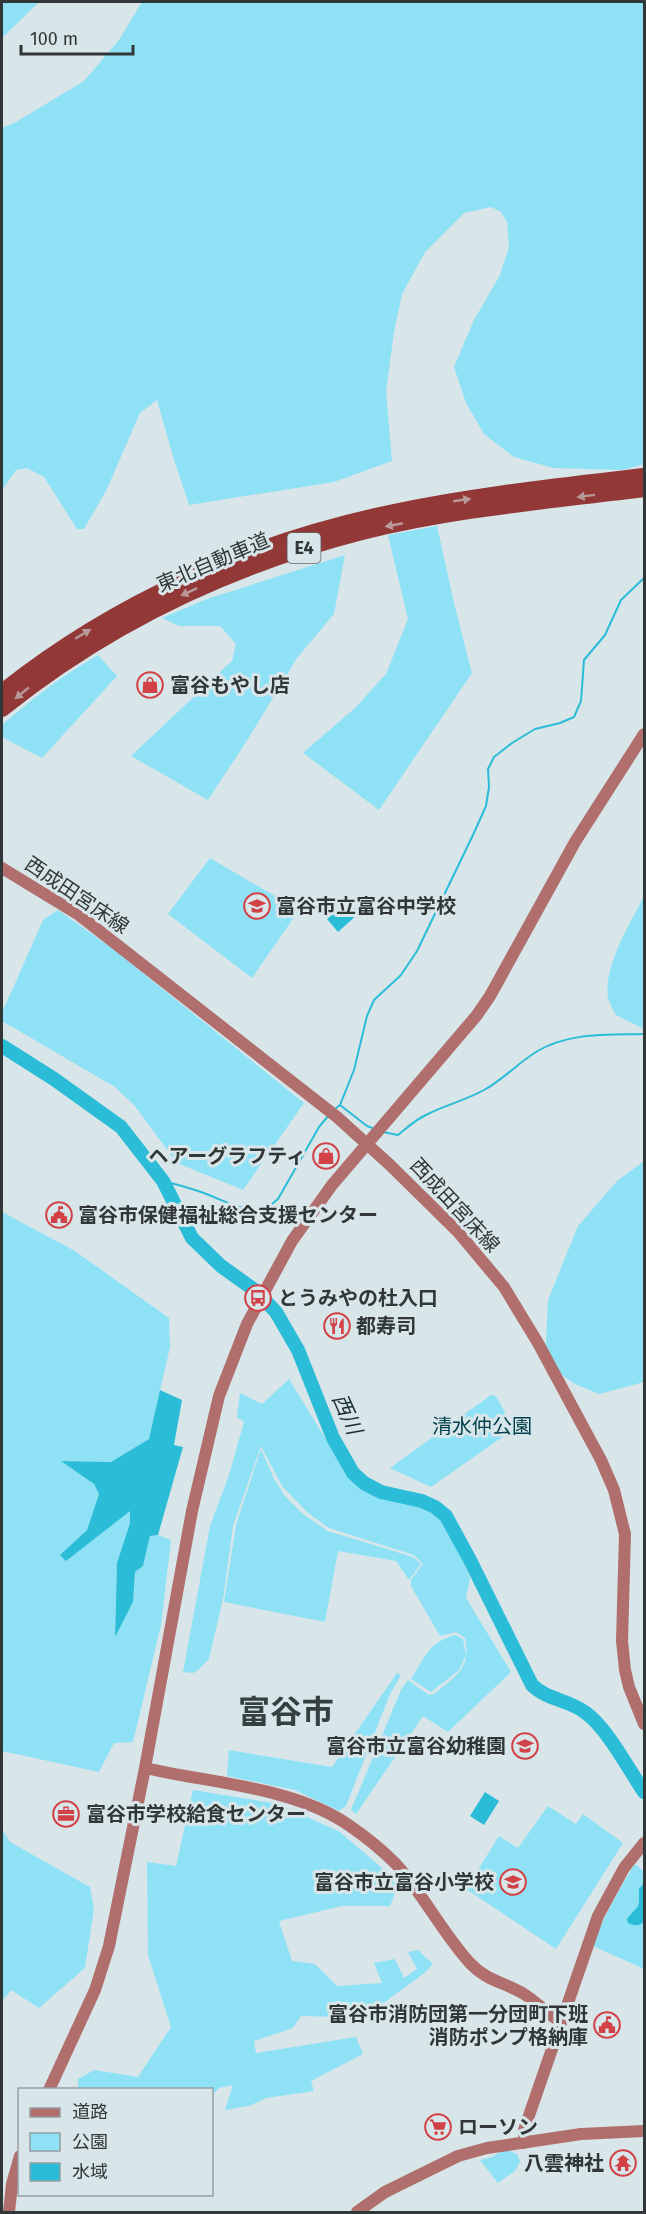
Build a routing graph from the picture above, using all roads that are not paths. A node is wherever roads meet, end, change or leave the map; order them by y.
1 (645, 476) edge
2 (645, 489) edge
3 (2, 692) edge
4 (2, 709) edge
5 (645, 734) edge
6 (2, 868) edge
7 (366, 1143) junction
8 (645, 1724) edge
9 (145, 1768) junction
10 (645, 1843) edge
11 (560, 2021) junction
12 (50, 2088) edge
13 (645, 2131) edge
14 (524, 2143) junction
15 (18, 2163) edge
16 (9, 2212) edge
17 (357, 2212) edge

3 -> 1 highway, 東北自動車道 / E4
2 -> 4 highway, 東北自動車道 / E4
5 - 7 street
6 - 7 street, 西成田宮床線
7 - 8 street, 西成田宮床線
7 - 9 street
9 - 11 street
9 - 12 street
10 - 11 street
11 - 14 street
13 - 14 street
14 - 17 street
15 - 16 street

